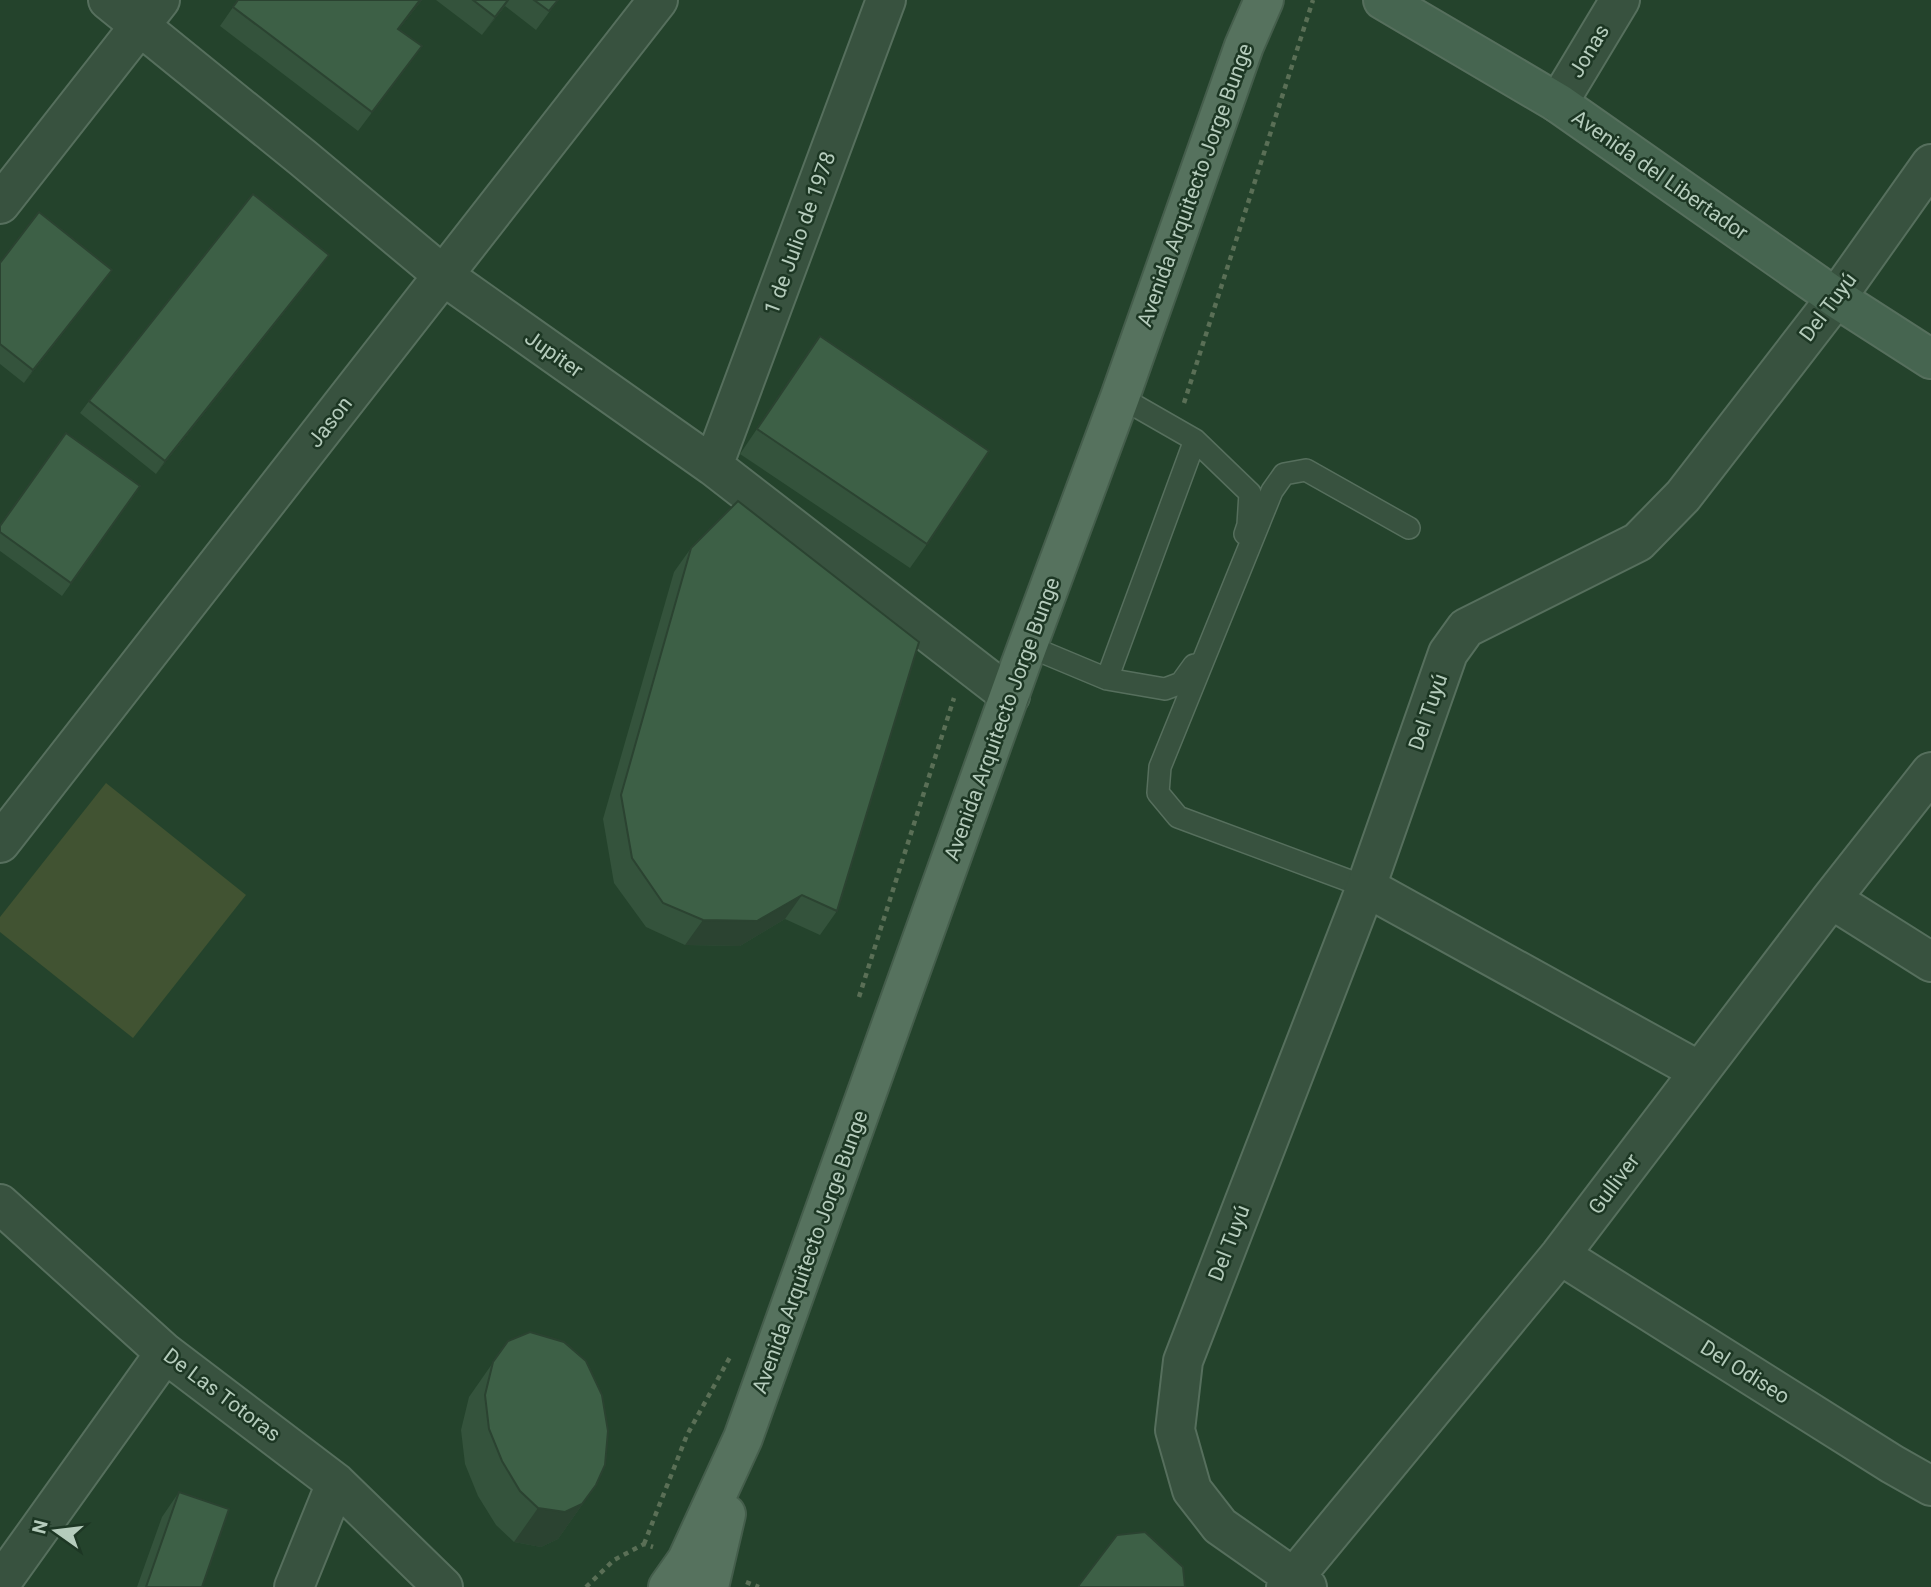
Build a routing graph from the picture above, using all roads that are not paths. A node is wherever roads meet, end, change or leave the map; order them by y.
1 (108, 0) edge
2 (658, 0) edge
3 (886, 0) edge
4 (1264, 0) edge
5 (1383, 0) edge
6 (1620, 0) edge
7 (150, 12) edge
8 (1558, 103) junction
9 (1931, 164) edge
10 (0, 204) edge
11 (444, 276) junction
12 (1836, 298) junction
13 (1931, 359) edge
14 (1120, 397) junction
15 (1195, 440) junction
16 (713, 466) junction
17 (1409, 528) dead end
18 (1028, 646) junction
19 (1107, 679) junction
20 (1010, 696) junction
21 (1931, 772) edge
22 (0, 843) edge
23 (1366, 887) junction
24 (1831, 899) junction
25 (1931, 962) edge
26 (1699, 1071) junction
27 (0, 1203) edge
28 (1560, 1255) junction
29 (165, 1353) junction
30 (336, 1483) junction
31 (1931, 1486) edge
32 (688, 1578) edge
33 (0, 1584) edge
34 (1296, 1584) edge
35 (294, 1587) edge
36 (443, 1587) edge

1 - 7 street, Jupiter
2 - 11 street, Jason
3 - 16 street, 1 de Julio de 1978
4 - 14 main road, Avenida Arquitecto Jorge Bunge
5 - 8 main road, Avenida del Libertador
6 - 8 street, Jonas
7 - 10 street
7 - 11 street, Jupiter
8 - 12 main road, Avenida del Libertador
9 - 12 street, Del Tuyú
11 - 16 street, Jupiter
11 - 22 street, Jason
12 - 13 main road, Avenida del Libertador
12 - 23 street, Del Tuyú
14 - 15 lane
14 - 18 main road, Avenida Arquitecto Jorge Bunge
15 - 19 lane
15 - 19 lane
16 - 20 street, Jupiter
17 - 23 lane
18 - 19 lane
18 - 20 main road, Avenida Arquitecto Jorge Bunge
20 - 32 main road, Avenida Arquitecto Jorge Bunge
21 - 24 street, Gulliver
23 - 26 street
23 - 34 street, Del Tuyú
24 - 25 street
24 - 26 street, Gulliver
26 - 28 street, Gulliver
27 - 29 street, De Las Totoras
28 - 31 street, Del Odiseo
28 - 34 street, Gulliver
29 - 30 street, De Las Totoras
29 - 33 street
30 - 35 street
30 - 36 street, De Las Totoras

